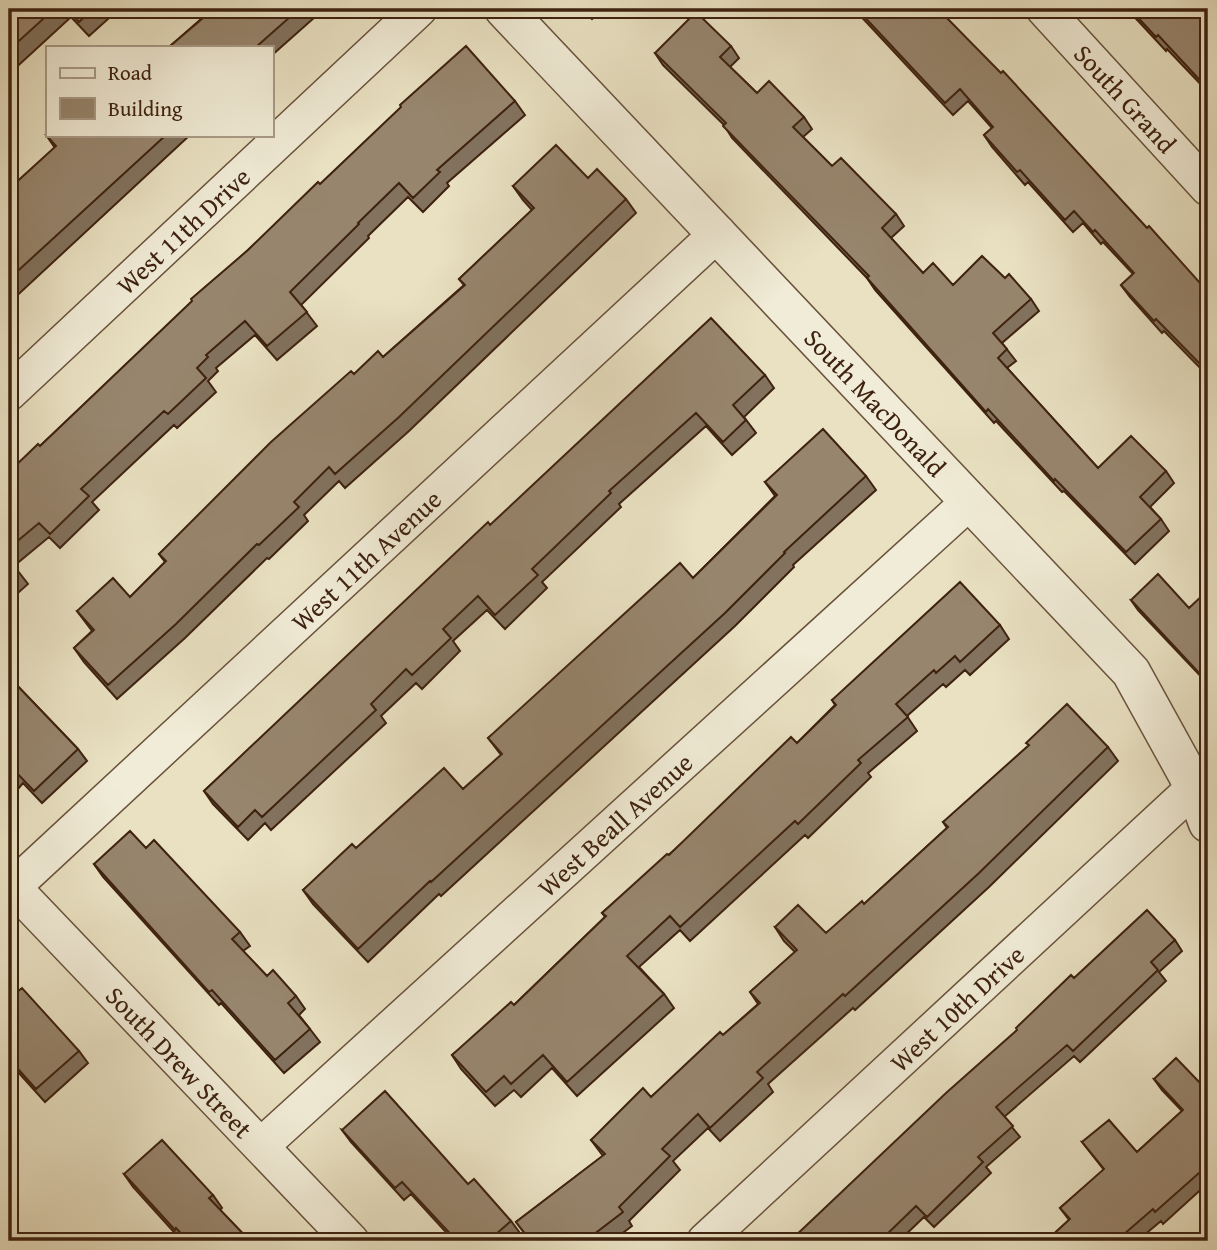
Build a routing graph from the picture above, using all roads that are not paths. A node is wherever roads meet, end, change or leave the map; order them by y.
1 (419, 9) edge
2 (504, 9) edge
3 (1044, 9) edge
4 (1208, 188) edge
5 (718, 233) junction
6 (9, 393) edge
7 (969, 502) junction
8 (1202, 781) edge
9 (1208, 823) edge
10 (11, 885) edge
11 (261, 1146) junction
12 (351, 1241) edge
13 (705, 1241) edge

1 - 6 street, West 11th Drive
2 - 5 street, South MacDonald
3 - 4 street, South Grand
5 - 7 street, South MacDonald
5 - 10 street, West 11th Avenue
7 - 8 street, South MacDonald
7 - 11 street, West Beall Avenue
8 - 9 street, South MacDonald
8 - 13 street, West 10th Drive
10 - 11 street, South Drew Street
11 - 12 street, South Drew Street

